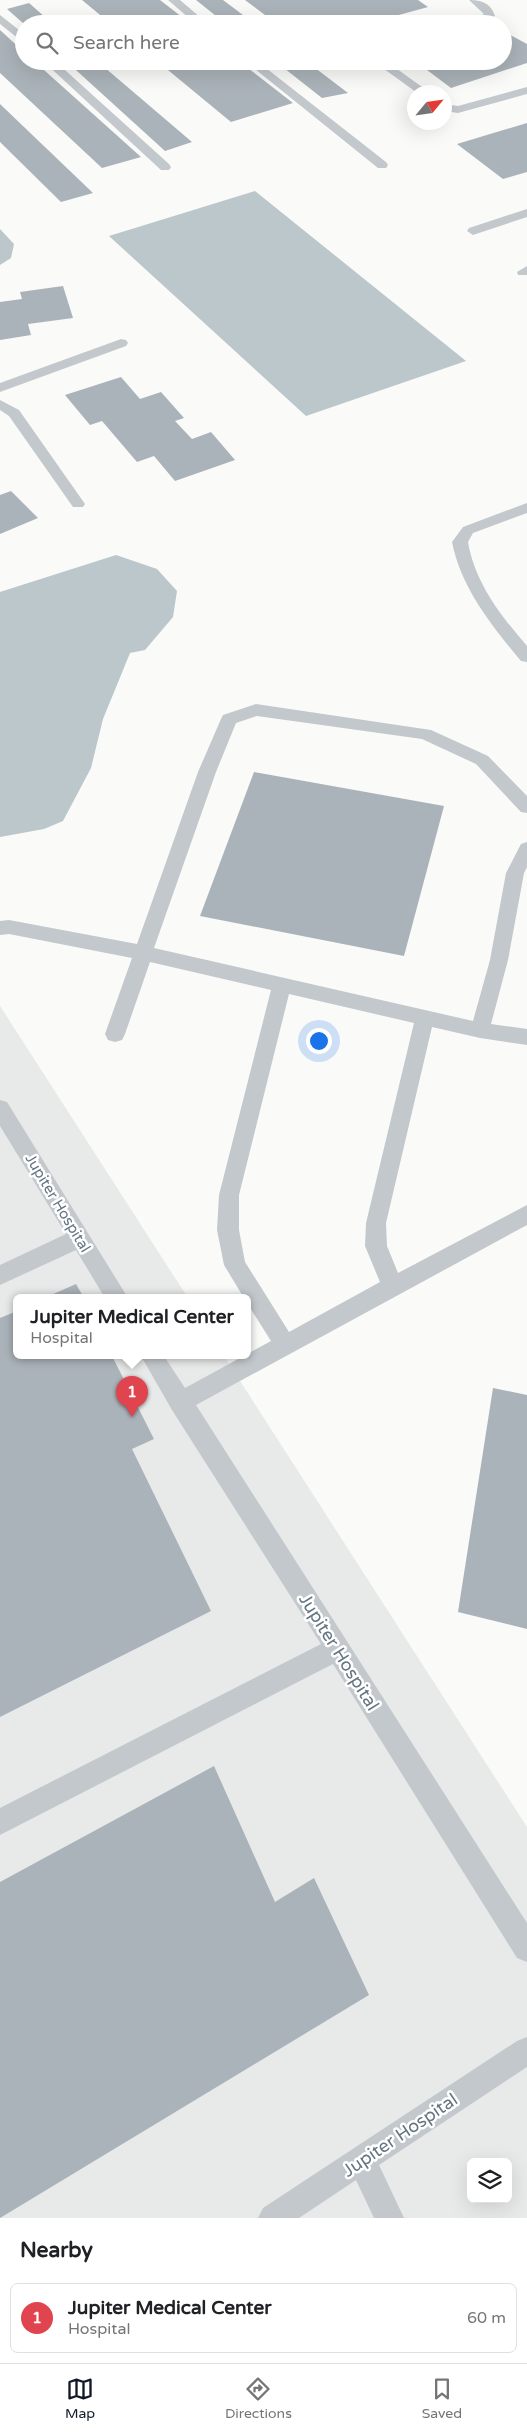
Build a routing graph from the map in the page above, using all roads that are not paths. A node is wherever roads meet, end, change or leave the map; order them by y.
1 (173, 0) edge
2 (474, 0) edge
3 (192, 15) edge
4 (490, 15) edge
5 (0, 18) edge
6 (15, 32) edge
7 (58, 70) edge
8 (261, 70) edge
9 (391, 70) edge
10 (413, 85) edge
11 (527, 90) edge
12 (452, 109) edge
13 (382, 165) dead end
14 (165, 166) dead end
15 (527, 213) edge
16 (473, 231) dead end
17 (121, 342) dead end
18 (0, 388) edge
19 (0, 404) edge
20 (78, 504) dead end
21 (527, 508) edge
22 (527, 657) edge
23 (527, 807) edge
24 (527, 849) edge
25 (0, 928) edge
26 (144, 953) junction
27 (282, 984) junction
28 (425, 1017) junction
29 (480, 1030) junction
30 (115, 1034) dead end
31 (527, 1037) edge
32 (0, 1108) edge
33 (527, 1214) edge
34 (80, 1238) junction
35 (0, 1275) edge
36 (393, 1286) junction
37 (115, 1294) edge
38 (285, 1345) junction
39 (154, 1359) edge
40 (180, 1402) junction
41 (337, 1649) junction
42 (0, 1822) edge
43 (527, 1948) edge
44 (527, 2051) edge
45 (362, 2161) junction
46 (273, 2218) edge
47 (389, 2218) edge

1 - 3 lane
2 - 4 lane
5 - 6 lane
7 - 14 lane
8 - 13 lane
9 - 10 lane
11 - 12 lane
15 - 16 lane
17 - 18 lane
19 - 20 lane
21 - 22 lane
23 - 26 lane
24 - 29 lane
25 - 26 lane
26 - 27 lane
26 - 30 lane
27 - 28 lane
27 - 38 lane
28 - 29 lane
28 - 36 lane
29 - 31 lane
32 - 34 lane, Jupiter Hospital
33 - 36 lane
34 - 35 lane
34 - 37 lane, Jupiter Hospital
36 - 38 lane
38 - 40 lane
39 - 40 lane, Jupiter Hospital
40 - 41 lane, Jupiter Hospital
41 - 42 lane
41 - 43 lane, Jupiter Hospital
44 - 45 lane, Jupiter Hospital
45 - 46 lane, Jupiter Hospital
45 - 47 lane

